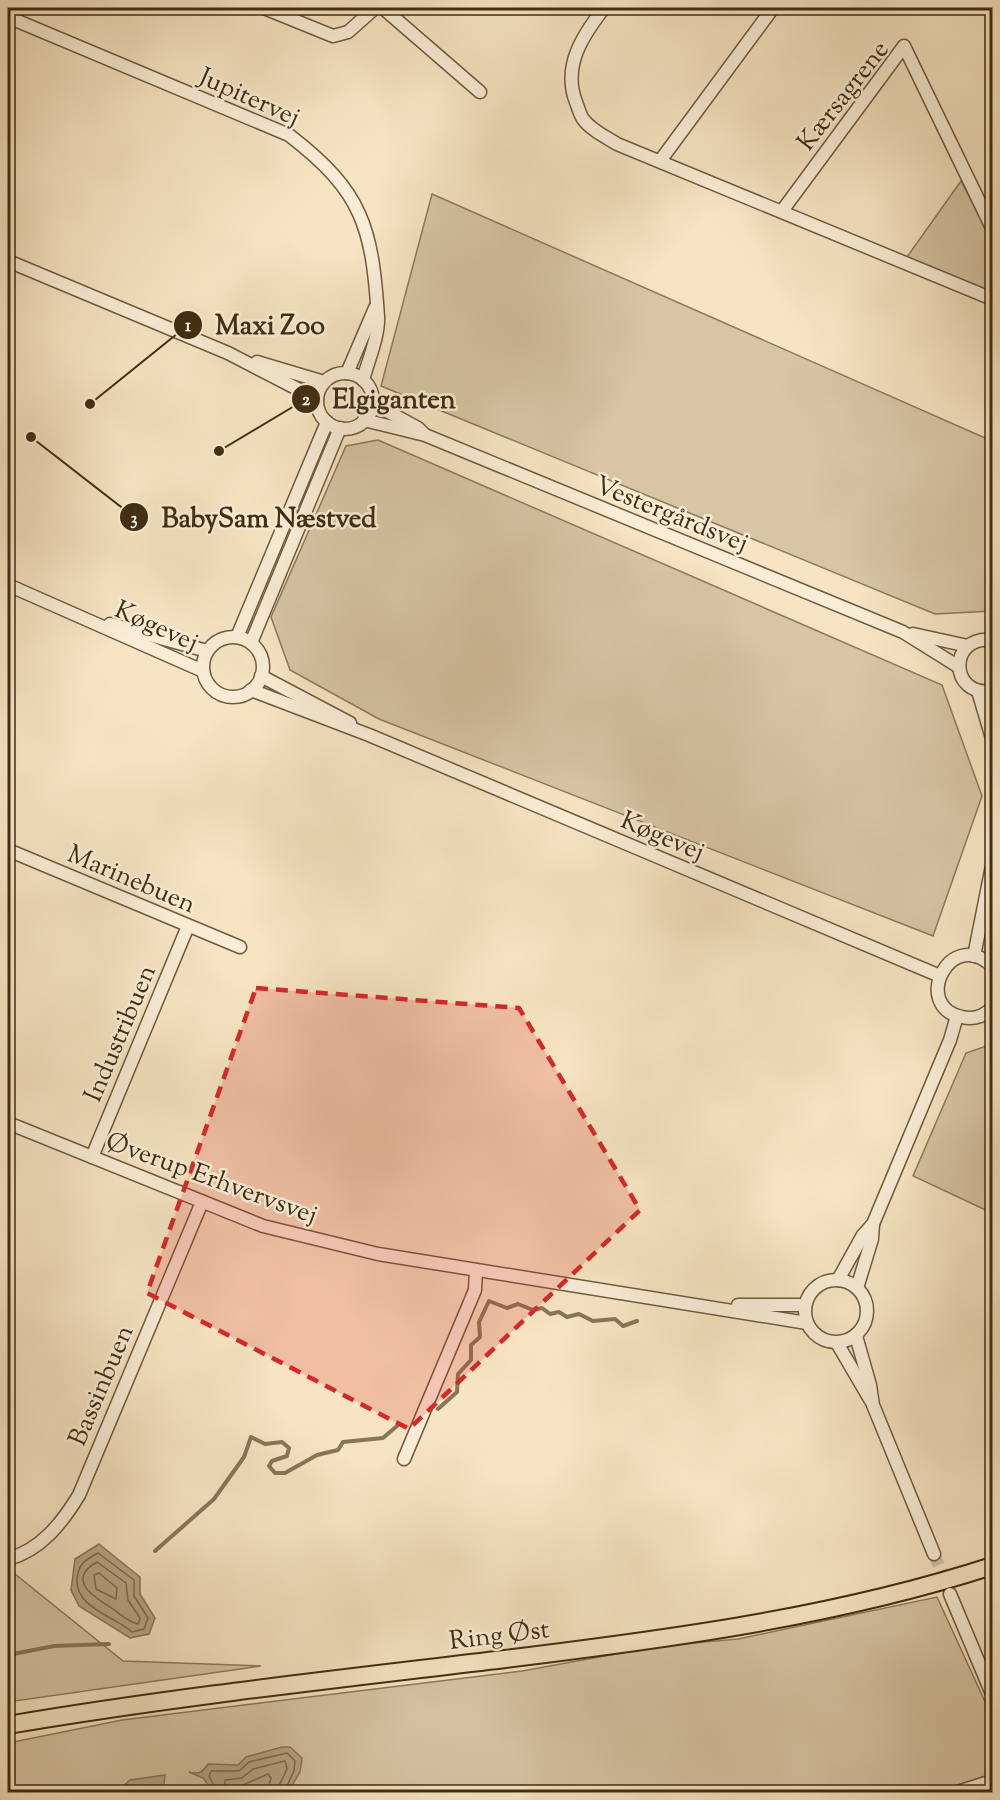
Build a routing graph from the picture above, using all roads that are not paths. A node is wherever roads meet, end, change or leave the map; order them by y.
1 (264, 8) edge
2 (375, 8) edge
3 (383, 8) edge
4 (604, 8) edge
5 (773, 8) edge
6 (8, 17) edge
7 (480, 92) dead end
8 (660, 161) junction
9 (782, 211) junction
10 (993, 228) edge
11 (8, 261) edge
12 (993, 297) edge
13 (375, 307) junction
14 (228, 353) junction
15 (347, 373) junction
16 (363, 380) junction
17 (324, 382) junction
18 (317, 399) junction
19 (372, 403) junction
20 (364, 420) junction
21 (327, 422) junction
22 (340, 428) junction
23 (425, 435) junction
24 (8, 585) edge
25 (93, 621) junction
26 (903, 632) junction
27 (237, 637) junction
28 (993, 640) edge
29 (251, 643) junction
30 (968, 646) junction
31 (207, 651) junction
32 (959, 667) junction
33 (203, 670) junction
34 (261, 676) junction
35 (251, 690) junction
36 (978, 691) junction
37 (993, 691) edge
38 (369, 735) junction
39 (993, 738) edge
40 (8, 850) edge
41 (993, 866) edge
42 (188, 926) junction
43 (240, 947) dead end
44 (974, 956) junction
45 (993, 966) edge
46 (940, 976) junction
47 (993, 1008) edge
48 (957, 1016) junction
49 (8, 1123) edge
50 (92, 1157) junction
51 (202, 1202) junction
52 (873, 1224) junction
53 (476, 1270) junction
54 (838, 1280) junction
55 (857, 1288) junction
56 (805, 1305) junction
57 (707, 1306) junction
58 (807, 1323) junction
59 (856, 1336) junction
60 (837, 1343) junction
61 (873, 1405) junction
62 (404, 1459) dead end
63 (934, 1554) tunnel mouth
64 (8, 1559) edge
65 (993, 1566) edge
66 (950, 1594) tunnel mouth
67 (993, 1694) edge
68 (8, 1725) edge
69 (993, 1781) edge
70 (958, 1792) edge

1 - 2 street
3 - 7 street
4 - 8 street
5 - 8 street
6 - 13 street, Jupitervej
8 - 9 street
9 - 10 street, Kærsagrene
9 - 12 street
11 - 14 street
13 - 15 street, Jupitervej
13 - 16 street, Jupitervej
14 - 17 street
14 - 18 street
15 - 16 street
15 - 17 street
16 - 19 street
17 - 18 street
18 - 21 street
19 - 20 street
19 - 23 street, Vestergårdsvej
20 - 22 street
20 - 23 street, Vestergårdsvej
21 - 22 street
21 - 27 street
22 - 29 street
23 - 26 street, Vestergårdsvej
24 - 25 street, Køgevej
25 - 31 street, Køgevej
25 - 33 street, Køgevej
26 - 30 street, Vestergårdsvej
26 - 32 street, Vestergårdsvej
27 - 29 street
27 - 31 street
28 - 30 street
29 - 34 street
30 - 32 street
31 - 33 street
32 - 36 street
33 - 35 street
34 - 35 street
34 - 38 street, Køgevej
35 - 38 street, Køgevej
36 - 37 street
36 - 39 street
38 - 46 street, Køgevej
40 - 42 street, Marinebuen
41 - 44 street
42 - 43 street, Marinebuen
42 - 50 street, Industribuen
44 - 45 street
44 - 46 street
46 - 48 street
47 - 48 street
48 - 52 street
49 - 50 street, Øverup Erhvervsvej
50 - 51 street, Øverup Erhvervsvej
51 - 53 street, Øverup Erhvervsvej
51 - 64 street, Bassinbuen
52 - 54 street
52 - 55 street
53 - 57 street, Øverup Erhvervsvej
53 - 62 street
54 - 55 street
54 - 56 street
55 - 59 street
56 - 57 street, Øverup Erhvervsvej
56 - 58 street
57 - 58 street, Øverup Erhvervsvej
58 - 60 street
59 - 60 street
59 - 61 street
60 - 61 street
61 - 63 street
65 - 68 main road, Ring Øst
66 - 67 street
69 - 70 street

